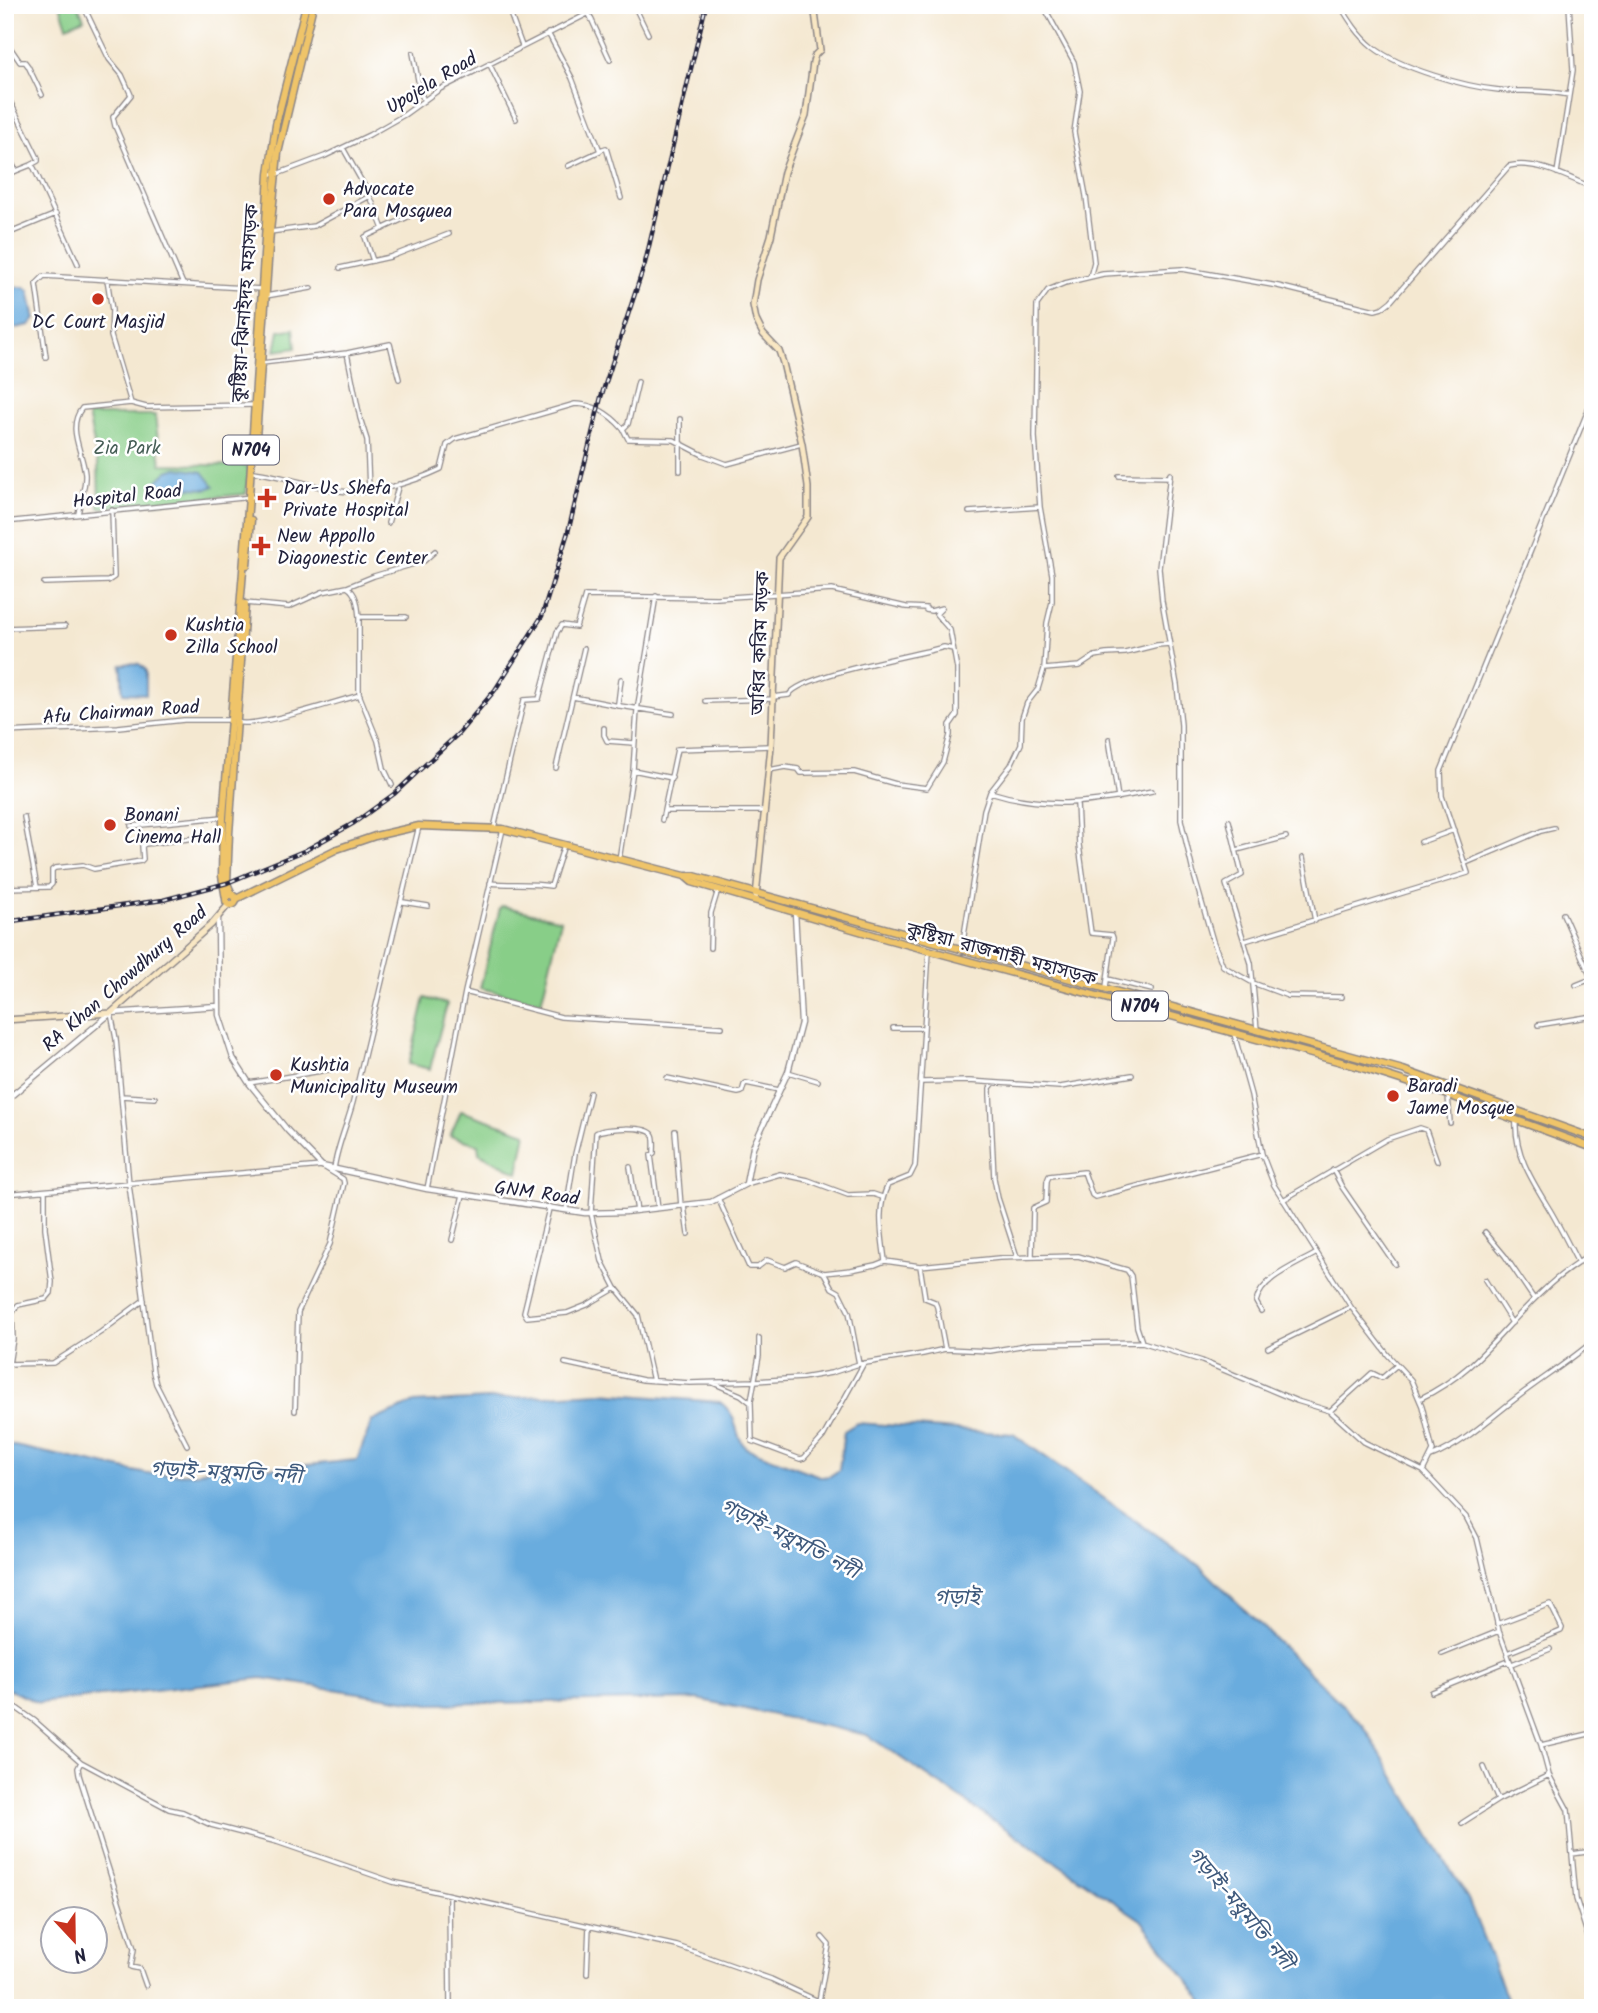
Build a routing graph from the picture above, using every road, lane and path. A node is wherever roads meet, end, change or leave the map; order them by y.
1 (83, 5) edge
2 (306, 5) edge
3 (313, 5) edge
4 (507, 5) edge
5 (605, 5) edge
6 (634, 5) edge
7 (814, 5) edge
8 (1043, 5) edge
9 (1340, 5) edge
10 (1569, 5) edge
11 (589, 14) junction
12 (548, 33) junction
13 (648, 34) dead end
14 (302, 35) junction
15 (5, 40) edge
16 (522, 46) junction
17 (413, 53) dead end
18 (610, 60) dead end
19 (489, 63) junction
20 (5, 91) edge
21 (42, 95) dead end
22 (1569, 95) junction
23 (424, 101) junction
24 (516, 119) dead end
25 (343, 148) junction
26 (5, 150) edge
27 (600, 150) junction
28 (32, 165) junction
29 (568, 166) dead end
30 (16, 171) junction
31 (1557, 173) junction
32 (268, 174) junction
33 (277, 174) junction
34 (5, 176) edge
35 (1593, 188) edge
36 (370, 196) junction
37 (621, 198) dead end
38 (57, 214) junction
39 (414, 214) dead end
40 (383, 229) junction
41 (270, 232) junction
42 (449, 234) dead end
43 (5, 235) edge
44 (373, 261) junction
45 (78, 264) dead end
46 (340, 268) dead end
47 (1090, 278) junction
48 (107, 279) junction
49 (183, 284) junction
50 (311, 288) dead end
51 (264, 291) junction
52 (347, 353) junction
53 (46, 357) dead end
54 (262, 363) junction
55 (398, 379) dead end
56 (638, 382) dead end
57 (1593, 398) edge
58 (131, 403) junction
59 (256, 405) junction
60 (680, 419) dead end
61 (623, 429) junction
62 (682, 443) junction
63 (802, 444) junction
64 (253, 456) junction
65 (680, 471) dead end
66 (254, 472) junction
67 (1119, 476) dead end
68 (399, 484) junction
69 (369, 490) junction
70 (250, 497) junction
71 (1040, 507) junction
72 (112, 510) junction
73 (969, 512) dead end
74 (78, 514) junction
75 (5, 522) edge
76 (388, 523) dead end
77 (435, 551) dead end
78 (246, 557) junction
79 (44, 583) dead end
80 (347, 587) junction
81 (778, 594) junction
82 (656, 596) junction
83 (245, 603) junction
84 (359, 617) junction
85 (406, 617) dead end
86 (65, 626) dead end
87 (5, 628) edge
88 (1170, 644) junction
89 (584, 648) dead end
90 (953, 649) junction
91 (1044, 668) junction
92 (621, 679) dead end
93 (360, 695) junction
94 (573, 697) junction
95 (773, 698) junction
96 (705, 701) dead end
97 (620, 706) junction
98 (637, 710) junction
99 (673, 714) dead end
100 (235, 721) junction
101 (604, 728) dead end
102 (5, 732) edge
103 (1109, 739) dead end
104 (634, 743) junction
105 (771, 746) junction
106 (556, 768) dead end
107 (633, 770) junction
108 (769, 770) junction
109 (672, 778) junction
110 (392, 785) dead end
111 (1152, 791) dead end
112 (990, 792) junction
113 (229, 793) junction
114 (1118, 798) junction
115 (1077, 803) junction
116 (664, 811) junction
117 (765, 811) junction
118 (24, 817) dead end
119 (223, 817) junction
120 (662, 820) dead end
121 (1229, 821) dead end
122 (131, 826) dead end
123 (419, 827) junction
124 (494, 828) junction
125 (1554, 828) dead end
126 (503, 830) junction
127 (1454, 830) junction
128 (222, 835) junction
129 (1286, 837) dead end
130 (1421, 842) dead end
131 (564, 845) junction
132 (1237, 849) junction
133 (225, 851) junction
134 (1303, 858) dead end
135 (619, 860) junction
136 (1466, 863) junction
137 (685, 877) junction
138 (490, 883) junction
139 (37, 887) junction
140 (5, 888) edge
141 (718, 890) junction
142 (756, 897) junction
143 (231, 899) junction
144 (403, 902) junction
145 (428, 906) dead end
146 (795, 912) junction
147 (1563, 914) dead end
148 (218, 918) junction
149 (1315, 921) junction
150 (1245, 941) junction
151 (943, 945) junction
152 (710, 948) dead end
153 (930, 950) junction
154 (961, 950) junction
155 (941, 953) junction
156 (1108, 979) junction
157 (1592, 979) edge
158 (1072, 980) junction
159 (1253, 983) junction
160 (1576, 985) dead end
161 (1069, 988) junction
162 (1105, 989) junction
163 (1152, 990) dead end
164 (465, 992) junction
165 (1342, 997) dead end
166 (218, 1006) junction
167 (110, 1013) junction
168 (1183, 1014) junction
169 (1593, 1016) edge
170 (5, 1020) edge
171 (1538, 1025) dead end
172 (722, 1027) dead end
173 (893, 1028) dead end
174 (925, 1028) junction
175 (1257, 1030) junction
176 (1233, 1032) junction
177 (1285, 1038) junction
178 (1282, 1046) junction
179 (333, 1069) dead end
180 (788, 1072) junction
181 (1132, 1075) dead end
182 (667, 1078) dead end
183 (818, 1081) dead end
184 (922, 1082) junction
185 (1442, 1082) junction
186 (249, 1083) junction
187 (994, 1083) junction
188 (779, 1090) junction
189 (1437, 1091) junction
190 (590, 1093) dead end
191 (1448, 1095) junction
192 (121, 1096) junction
193 (155, 1098) dead end
194 (5, 1101) edge
195 (1516, 1120) junction
196 (1450, 1123) dead end
197 (674, 1131) dead end
198 (1593, 1138) edge
199 (1593, 1150) edge
200 (1262, 1153) junction
201 (1593, 1160) edge
202 (1437, 1161) dead end
203 (322, 1166) junction
204 (630, 1167) dead end
205 (334, 1169) junction
206 (1333, 1170) junction
207 (129, 1184) junction
208 (746, 1184) junction
209 (427, 1189) junction
210 (45, 1191) junction
211 (5, 1194) edge
212 (463, 1195) junction
213 (882, 1197) junction
214 (718, 1198) junction
215 (1283, 1200) junction
216 (683, 1206) junction
217 (658, 1208) junction
218 (549, 1209) junction
219 (565, 1211) junction
220 (637, 1211) junction
221 (591, 1213) junction
222 (1485, 1232) dead end
223 (688, 1234) dead end
224 (452, 1240) dead end
225 (1593, 1253) edge
226 (1315, 1254) junction
227 (1032, 1256) junction
228 (1017, 1257) junction
229 (885, 1261) junction
230 (1578, 1263) junction
231 (1395, 1264) dead end
232 (920, 1266) junction
233 (824, 1273) junction
234 (1485, 1280) dead end
235 (618, 1289) junction
236 (1534, 1299) junction
237 (144, 1300) junction
238 (1351, 1307) junction
239 (1261, 1311) dead end
240 (1512, 1323) junction
241 (759, 1338) dead end
242 (1593, 1341) edge
243 (1142, 1342) junction
244 (1268, 1348) dead end
245 (945, 1349) junction
246 (565, 1363) dead end
247 (7, 1364) edge
248 (862, 1364) junction
249 (1397, 1365) junction
250 (653, 1381) junction
251 (755, 1381) junction
252 (709, 1382) junction
253 (1419, 1399) junction
254 (751, 1403) junction
255 (295, 1411) dead end
256 (1330, 1411) junction
257 (187, 1445) dead end
258 (1431, 1457) junction
259 (1423, 1471) junction
260 (1497, 1624) junction
261 (1499, 1631) junction
262 (1550, 1649) dead end
263 (1507, 1653) junction
264 (1442, 1654) dead end
265 (1512, 1664) junction
266 (1432, 1692) dead end
267 (5, 1700) edge
268 (1593, 1733) edge
269 (1541, 1745) junction
270 (81, 1762) junction
271 (1484, 1767) dead end
272 (1549, 1775) junction
273 (1498, 1800) junction
274 (1462, 1823) dead end
275 (1593, 1851) edge
276 (1572, 1854) junction
277 (449, 1894) junction
278 (589, 1926) junction
279 (822, 1937) dead end
280 (1593, 1952) edge
281 (587, 1975) dead end
282 (146, 1986) dead end
283 (818, 2001) junction
284 (450, 2008) edge
285 (833, 2008) edge

1 - 49 street
2 - 14 highway, কুষ্টিয়া-ঝিনাইদহ মহাসড়ক / N704
3 - 14 highway, কুষ্টিয়া-ঝিনাইদহ মহাসড়ক / N704
4 - 16 street
5 - 11 street, Upojela Road
6 - 13 street
7 - 63 main road, অধির করিম সড়ক
8 - 47 street
9 - 22 street
10 - 22 street
11 - 12 street, Upojela Road
11 - 18 street
12 - 16 street, Upojela Road
12 - 27 street
14 - 32 highway, কুষ্টিয়া-ঝিনাইদহ মহাসড়ক / N704
14 - 33 highway, কুষ্টিয়া-ঝিনাইদহ মহাসড়ক / N704
15 - 21 street
16 - 19 street, Upojela Road
17 - 23 street
19 - 23 street, Upojela Road
19 - 24 street
20 - 28 street
22 - 31 street
23 - 25 street, Upojela Road
25 - 33 street, Upojela Road
25 - 36 street
26 - 30 street
27 - 29 street
27 - 37 street
28 - 30 street
28 - 38 street
30 - 34 street
31 - 35 street
31 - 47 street
32 - 33 street, Upojela Road
32 - 51 highway, কুষ্টিয়া-ঝিনাইদহ মহাসড়ক / N704
33 - 41 highway, কুষ্টিয়া-ঝিনাইদহ মহাসড়ক / N704
36 - 40 street
36 - 41 street
38 - 43 street
38 - 45 street
39 - 40 street
40 - 44 street
41 - 51 highway, কুষ্টিয়া-ঝিনাইদহ মহাসড়ক / N704
42 - 44 street
44 - 46 street
47 - 71 street
48 - 49 street
48 - 53 street
48 - 58 street
49 - 51 street
50 - 51 street
51 - 54 highway, কুষ্টিয়া-ঝিনাইদহ মহাসড়ক / N704
51 - 59 highway, কুষ্টিয়া-ঝিনাইদহ মহাসড়ক / N704
52 - 54 street
52 - 55 street
52 - 69 street
54 - 59 highway, কুষ্টিয়া-ঝিনাইদহ মহাসড়ক / N704
56 - 61 street
57 - 127 street
58 - 59 street
58 - 74 street
59 - 64 highway, কুষ্টিয়া-ঝিনাইদহ মহাসড়ক / N704
60 - 62 street
61 - 62 street
61 - 68 street
62 - 63 street
62 - 65 street
63 - 81 main road, অধির করিম সড়ক
64 - 66 highway, কুষ্টিয়া-ঝিনাইদহ মহাসড়ক / N704
64 - 70 highway, কুষ্টিয়া-ঝিনাইদহ মহাসড়ক / N704
66 - 69 street
66 - 70 highway, কুষ্টিয়া-ঝিনাইদহ মহাসড়ক / N704
67 - 88 street
68 - 69 street
68 - 76 street
70 - 72 street, Hospital Road
70 - 78 highway, কুষ্টিয়া-ঝিনাইদহ মহাসড়ক / N704
71 - 73 street
71 - 91 street
72 - 74 street, Hospital Road
72 - 79 street
74 - 75 street, Hospital Road
77 - 80 street
78 - 83 highway, কুষ্টিয়া-ঝিনাইদহ মহাসড়ক / N704
78 - 100 highway, কুষ্টিয়া-ঝিনাইদহ মহাসড়ক / N704
80 - 83 street
80 - 84 street
81 - 82 street
81 - 90 street
81 - 95 main road, অধির করিম সড়ক
82 - 98 street
82 - 124 street
83 - 100 highway, কুষ্টিয়া-ঝিনাইদহ মহাসড়ক / N704
84 - 85 street
84 - 93 street
86 - 87 street
88 - 91 street
88 - 159 street
89 - 94 street
90 - 95 street
90 - 108 street
91 - 112 street
92 - 97 street
93 - 100 street, Afu Chairman Road
93 - 110 street
94 - 97 street
94 - 106 street
95 - 96 street
95 - 105 main road, অধির করিম সড়ক
97 - 98 street
98 - 99 street
98 - 104 street
100 - 102 street, Afu Chairman Road
100 - 113 highway, কুষ্টিয়া-ঝিনাইদহ মহাসড়ক / N704
101 - 104 street
103 - 114 street
104 - 107 street
105 - 108 main road, অধির করিম সড়ক
105 - 109 street
107 - 109 street
107 - 135 street
108 - 117 main road, অধির করিম সড়ক
109 - 116 street
111 - 114 street
112 - 115 street
112 - 154 street
113 - 119 highway, কুষ্টিয়া-ঝিনাইদহ মহাসড়ক / N704
113 - 133 highway, কুষ্টিয়া-ঝিনাইদহ মহাসড়ক / N704
114 - 115 street
115 - 156 street
116 - 117 street
116 - 120 street
117 - 142 main road, অধির করিম সড়ক
118 - 139 street
119 - 122 street
119 - 128 highway, কুষ্টিয়া-ঝিনাইদহ মহাসড়ক / N704
121 - 132 street
123 - 124 highway, কুষ্টিয়া রাজশাহী মহাসড়ক / N704
123 - 143 highway, কুষ্টিয়া রাজশাহী মহাসড়ক / N704
123 - 144 street
124 - 126 highway, কুষ্টিয়া রাজশাহী মহাসড়ক / N704
125 - 136 street
126 - 131 highway, কুষ্টিয়া রাজশাহী মহাসড়ক / N704
126 - 138 street
127 - 130 street
127 - 136 street
128 - 133 highway, কুষ্টিয়া-ঝিনাইদহ মহাসড়ক / N704
128 - 139 street
129 - 132 street
131 - 135 highway, কুষ্টিয়া রাজশাহী মহাসড়ক / N704
131 - 138 street
132 - 150 street
133 - 143 highway, কুষ্টিয়া-ঝিনাইদহ মহাসড়ক / N704
134 - 149 street
135 - 137 highway, কুষ্টিয়া রাজশাহী মহাসড়ক / N704
136 - 149 street
137 - 141 highway, কুষ্টিয়া রাজশাহী মহাসড়ক / N704
137 - 142 highway, কুষ্টিয়া রাজশাহী মহাসড়ক / N704
138 - 164 street
139 - 140 street
141 - 142 highway, কুষ্টিয়া রাজশাহী মহাসড়ক / N704
141 - 152 street
142 - 146 highway, কুষ্টিয়া রাজশাহী মহাসড়ক / N704
142 - 151 highway, কুষ্টিয়া রাজশাহী মহাসড়ক / N704
143 - 148 main road, RA Khan Chowdhury Road
144 - 145 street
144 - 205 street
146 - 153 highway, কুষ্টিয়া রাজশাহী মহাসড়ক / N704
146 - 180 street
147 - 157 street
148 - 166 street
148 - 167 main road, RA Khan Chowdhury Road
149 - 150 street
150 - 159 street
151 - 154 highway, কুষ্টিয়া রাজশাহী মহাসড়ক / N704
151 - 155 highway
153 - 155 highway, কুষ্টিয়া রাজশাহী মহাসড়ক / N704
153 - 174 street
154 - 158 highway, কুষ্টিয়া রাজশাহী মহাসড়ক / N704
155 - 161 highway, কুষ্টিয়া রাজশাহী মহাসড়ক / N704
156 - 162 street
156 - 163 street
157 - 160 street
158 - 161 highway
158 - 162 highway, কুষ্টিয়া রাজশাহী মহাসড়ক / N704
159 - 165 street
159 - 175 street
161 - 168 highway, কুষ্টিয়া রাজশাহী মহাসড়ক / N704
162 - 168 highway, কুষ্টিয়া রাজশাহী মহাসড়ক / N704
164 - 172 street
164 - 209 street
166 - 167 street
166 - 186 street
167 - 170 main road
167 - 192 street
167 - 194 street, RA Khan Chowdhury Road
168 - 175 highway, কুষ্টিয়া রাজশাহী মহাসড়ক / N704
168 - 176 highway, কুষ্টিয়া রাজশাহী মহাসড়ক / N704
169 - 171 street
173 - 174 street
174 - 184 street
175 - 177 highway, কুষ্টিয়া রাজশাহী মহাসড়ক / N704
176 - 178 highway, কুষ্টিয়া রাজশাহী মহাসড়ক / N704
176 - 200 street
177 - 178 highway
177 - 185 highway, কুষ্টিয়া রাজশাহী মহাসড়ক / N704
178 - 189 highway, কুষ্টিয়া রাজশাহী মহাসড়ক / N704
179 - 186 street
180 - 183 street
180 - 188 street
181 - 187 street
182 - 188 street
184 - 187 street
184 - 213 street
185 - 189 highway
185 - 198 highway, কুষ্টিয়া রাজশাহী মহাসড়ক / N704
186 - 203 street
187 - 228 street
188 - 208 street
189 - 191 highway, কুষ্টিয়া রাজশাহী মহাসড়ক / N704
190 - 219 street
191 - 195 highway, কুষ্টিয়া রাজশাহী মহাসড়ক / N704
191 - 196 street
192 - 193 street
192 - 207 street
195 - 199 highway, কুষ্টিয়া রাজশাহী মহাসড়ক / N704
195 - 230 street
197 - 216 street
199 - 201 street
200 - 215 street
200 - 227 street
202 - 206 street
203 - 205 street, GNM Road
203 - 207 street
203 - 255 street
204 - 220 street
205 - 209 street, GNM Road
206 - 215 street
206 - 231 street
207 - 210 street
207 - 237 street
208 - 213 street
208 - 214 street, GNM Road
209 - 212 street, GNM Road
210 - 211 street
210 - 247 street
212 - 218 street, GNM Road
212 - 224 street
213 - 229 street
214 - 216 street, GNM Road
214 - 233 street
215 - 226 street
216 - 217 street, GNM Road
216 - 223 street
217 - 220 street, GNM Road
217 - 221 street
218 - 219 street, GNM Road
218 - 235 street
219 - 221 street, GNM Road
220 - 221 street, GNM Road
221 - 235 street
222 - 236 street
225 - 230 street
226 - 238 street
226 - 239 street
227 - 228 street
227 - 243 street
228 - 232 street
229 - 232 street
229 - 233 street
230 - 236 street
232 - 245 street
233 - 248 street
234 - 240 street
235 - 250 street
236 - 240 street
237 - 247 street
237 - 257 street
238 - 244 street
238 - 249 street
240 - 253 street
241 - 251 street
242 - 258 street
243 - 245 street
243 - 256 street
245 - 248 street
246 - 250 street
248 - 251 street
248 - 254 street
249 - 253 street
249 - 256 street
250 - 252 street
251 - 252 street
251 - 254 street
252 - 254 street
253 - 258 street
256 - 259 street
258 - 259 street
259 - 260 street
260 - 261 street
260 - 263 street
261 - 263 street
261 - 264 street
262 - 265 street
263 - 265 street
265 - 266 street
265 - 269 street
267 - 270 street
268 - 269 street
269 - 272 street
270 - 277 street
270 - 282 street
271 - 273 street
272 - 273 street
272 - 276 street
273 - 274 street
275 - 276 street
276 - 280 street
277 - 278 street
277 - 284 street
278 - 281 street
278 - 283 street
279 - 283 street
283 - 285 street

